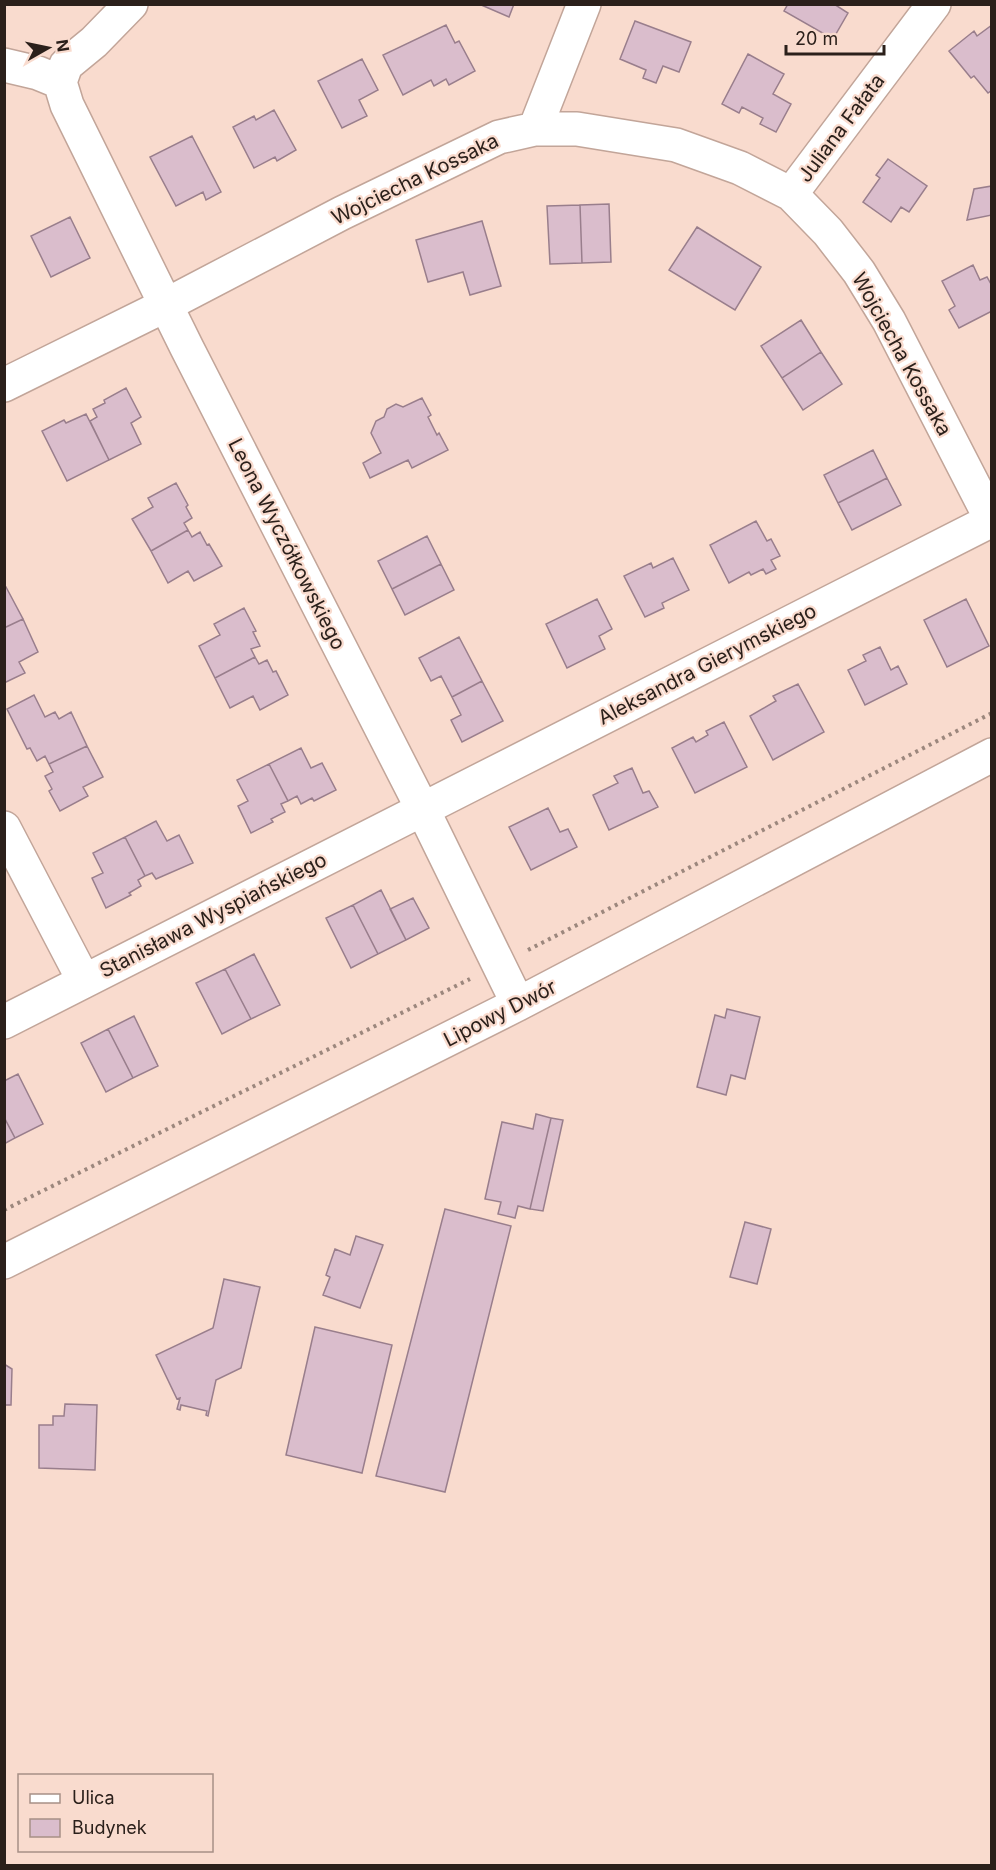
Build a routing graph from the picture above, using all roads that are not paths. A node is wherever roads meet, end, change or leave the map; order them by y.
1 (584, 4) edge
2 (934, 4) edge
3 (118, 11) edge
4 (4, 65) edge
5 (60, 82) junction
6 (535, 129) junction
7 (791, 194) junction
8 (166, 305) junction
9 (4, 385) edge
10 (991, 520) edge
11 (992, 755) edge
12 (422, 808) junction
13 (4, 828) edge
14 (84, 981) junction
15 (518, 1004) junction
16 (4, 1022) edge
17 (4, 1262) edge

1 - 6 street
2 - 7 street, Juliana Fałata
3 - 5 street
4 - 5 street
5 - 8 street, Leona Wyczółkowskiego
6 - 7 street, Wojciecha Kossaka
6 - 8 street, Wojciecha Kossaka
7 - 10 street, Wojciecha Kossaka
8 - 9 street, Wojciecha Kossaka
8 - 12 street, Leona Wyczółkowskiego
10 - 12 street, Aleksandra Gierymskiego
11 - 15 street, Lipowy Dwór
12 - 14 street, Stanisława Wyspiańskiego
12 - 15 street, Leona Wyczółkowskiego
13 - 14 street
14 - 16 street, Stanisława Wyspiańskiego
15 - 17 street, Lipowy Dwór

